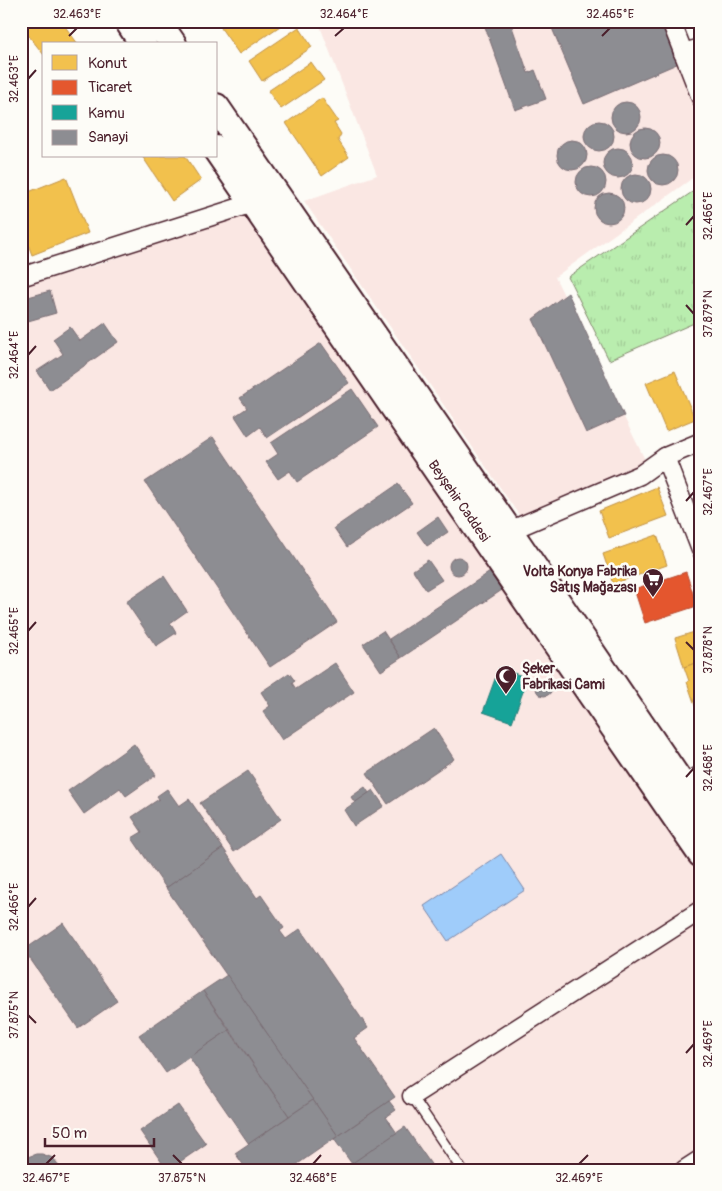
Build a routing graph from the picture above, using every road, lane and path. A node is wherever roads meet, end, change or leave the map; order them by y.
1 (128, 21) edge
2 (157, 21) edge
3 (671, 21) edge
4 (142, 42) edge
5 (171, 42) edge
6 (701, 48) edge
7 (684, 53) junction
8 (701, 98) edge
9 (218, 110) edge
10 (218, 152) edge
11 (253, 202) junction
12 (21, 271) edge
13 (701, 442) edge
14 (665, 457) junction
15 (509, 531) junction
16 (701, 550) edge
17 (691, 780) edge
18 (701, 810) edge
19 (701, 854) edge
20 (701, 910) edge
21 (412, 1096) joint
22 (701, 1159) edge
23 (462, 1170) edge
24 (684, 1170) edge

1 - 4 main road
2 - 5 main road
3 - 7 street
6 - 7 street
7 - 8 street
9 - 15 main road, Beyşehir Caddesi
10 - 11 main road, Beyşehir Caddesi
11 - 12 street
11 - 19 main road, Beyşehir Caddesi
13 - 14 street
14 - 15 street
14 - 16 street
15 - 17 main road, Beyşehir Caddesi
17 - 18 main road, Beyşehir Caddesi
20 - 21 street
21 - 23 lane
22 - 24 street

